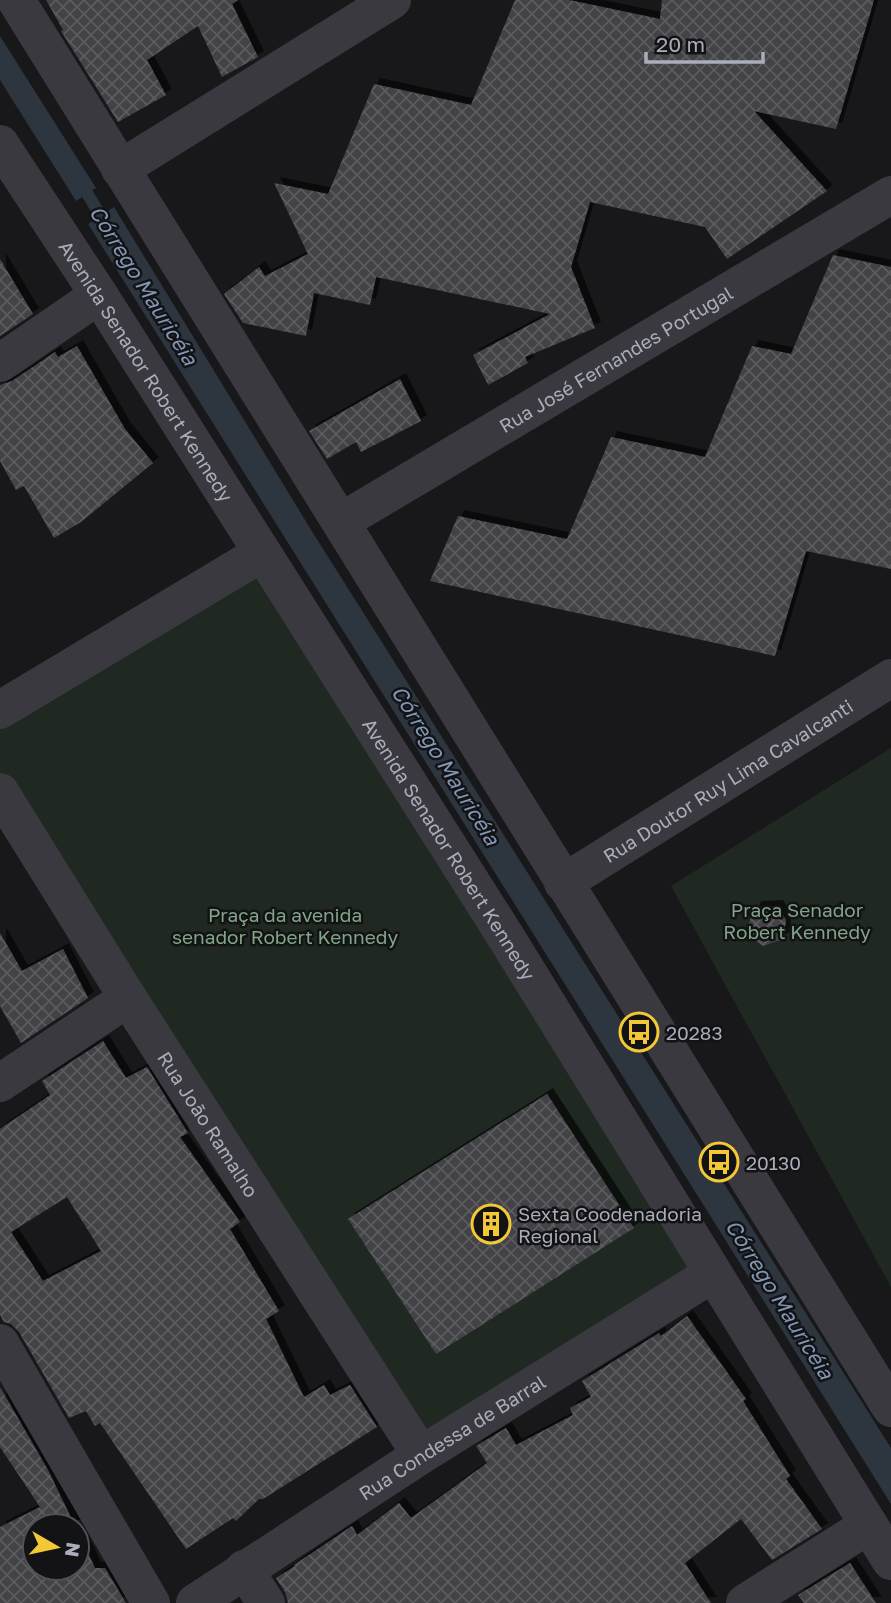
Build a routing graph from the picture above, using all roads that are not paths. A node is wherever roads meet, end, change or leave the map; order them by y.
1 (16, 0) edge
2 (392, 0) edge
3 (0, 144) edge
4 (120, 169) junction
5 (891, 195) edge
6 (99, 295) junction
7 (0, 363) edge
8 (342, 521) junction
9 (262, 553) junction
10 (891, 678) edge
11 (0, 709) edge
12 (0, 792) edge
13 (563, 883) junction
14 (128, 998) junction
15 (0, 1083) edge
16 (712, 1274) junction
17 (0, 1343) edge
18 (9, 1381) edge
19 (891, 1408) edge
20 (421, 1455) junction
21 (869, 1525) junction
22 (891, 1561) edge
23 (244, 1569) junction
24 (151, 1603) edge
25 (195, 1603) edge
26 (266, 1603) edge
27 (745, 1603) edge

1 - 4 street
2 - 4 street
3 - 6 street, Avenida Senador Robert Kennedy
4 - 8 street
5 - 8 street, Rua José Fernandes Portugal
6 - 7 street
6 - 9 street, Avenida Senador Robert Kennedy
8 - 13 street
9 - 11 street
9 - 16 street, Avenida Senador Robert Kennedy
10 - 13 street, Rua Doutor Ruy Lima Cavalcanti
12 - 14 street, Rua João Ramalho
13 - 19 street
14 - 15 street
14 - 20 street, Rua João Ramalho
16 - 20 street, Rua Condessa de Barral
16 - 21 street, Avenida Senador Robert Kennedy
17 - 18 street
18 - 24 street
20 - 23 street, Rua Condessa de Barral
21 - 22 street, Avenida Senador Robert Kennedy
21 - 27 street
23 - 25 street, Rua Condessa de Barral
23 - 26 street

